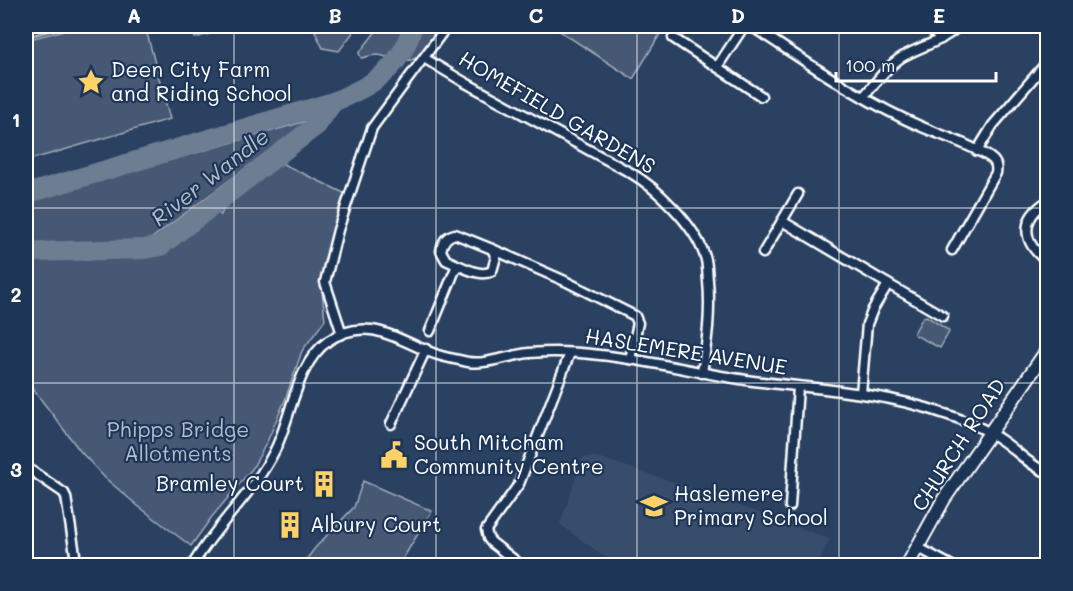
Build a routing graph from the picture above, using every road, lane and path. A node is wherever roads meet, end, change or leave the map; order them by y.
1 (447, 26) edge
2 (744, 26) edge
3 (751, 26) edge
4 (928, 26) edge
5 (959, 26) edge
6 (673, 38) dead end
7 (941, 39) junction
8 (424, 58) junction
9 (1047, 62) edge
10 (717, 67) junction
11 (761, 96) dead end
12 (863, 97) junction
13 (977, 151) junction
14 (798, 194) dead end
15 (1047, 201) edge
16 (782, 221) junction
17 (492, 249) junction
18 (952, 250) dead end
19 (764, 253) dead end
20 (1047, 262) edge
21 (457, 265) junction
22 (888, 284) junction
23 (944, 316) dead end
24 (430, 331) dead end
25 (342, 334) junction
26 (426, 349) junction
27 (1047, 349) edge
28 (570, 353) junction
29 (630, 359) junction
30 (702, 373) junction
31 (798, 387) junction
32 (861, 393) junction
33 (391, 424) dead end
34 (989, 432) junction
35 (26, 467) edge
36 (1047, 473) edge
37 (790, 506) dead end
38 (917, 547) junction
39 (71, 566) edge
40 (192, 566) edge
41 (522, 566) edge
42 (908, 566) edge
43 (952, 566) edge

1 - 8 street
2 - 10 street
3 - 12 street
4 - 7 street
5 - 7 street
6 - 10 street
7 - 12 street
8 - 25 street
8 - 30 street, HOMEFIELD GARDENS
9 - 13 street
10 - 11 street
12 - 13 street
13 - 18 street
14 - 16 street
15 - 20 street
16 - 19 street
16 - 22 street
17 - 21 street
17 - 21 street
17 - 29 street
21 - 24 street
22 - 23 street
22 - 32 street
25 - 26 street, HASLEMERE AVENUE
25 - 40 street
26 - 28 street, HASLEMERE AVENUE
26 - 33 street
27 - 34 street, CHURCH ROAD
28 - 29 street, HASLEMERE AVENUE
28 - 41 street
29 - 30 street, HASLEMERE AVENUE
30 - 31 street, HASLEMERE AVENUE
31 - 32 street, HASLEMERE AVENUE
31 - 37 street
32 - 34 street, HASLEMERE AVENUE
34 - 36 street, HASLEMERE AVENUE
34 - 38 street, CHURCH ROAD
35 - 39 street
38 - 42 street, CHURCH ROAD
38 - 43 street

